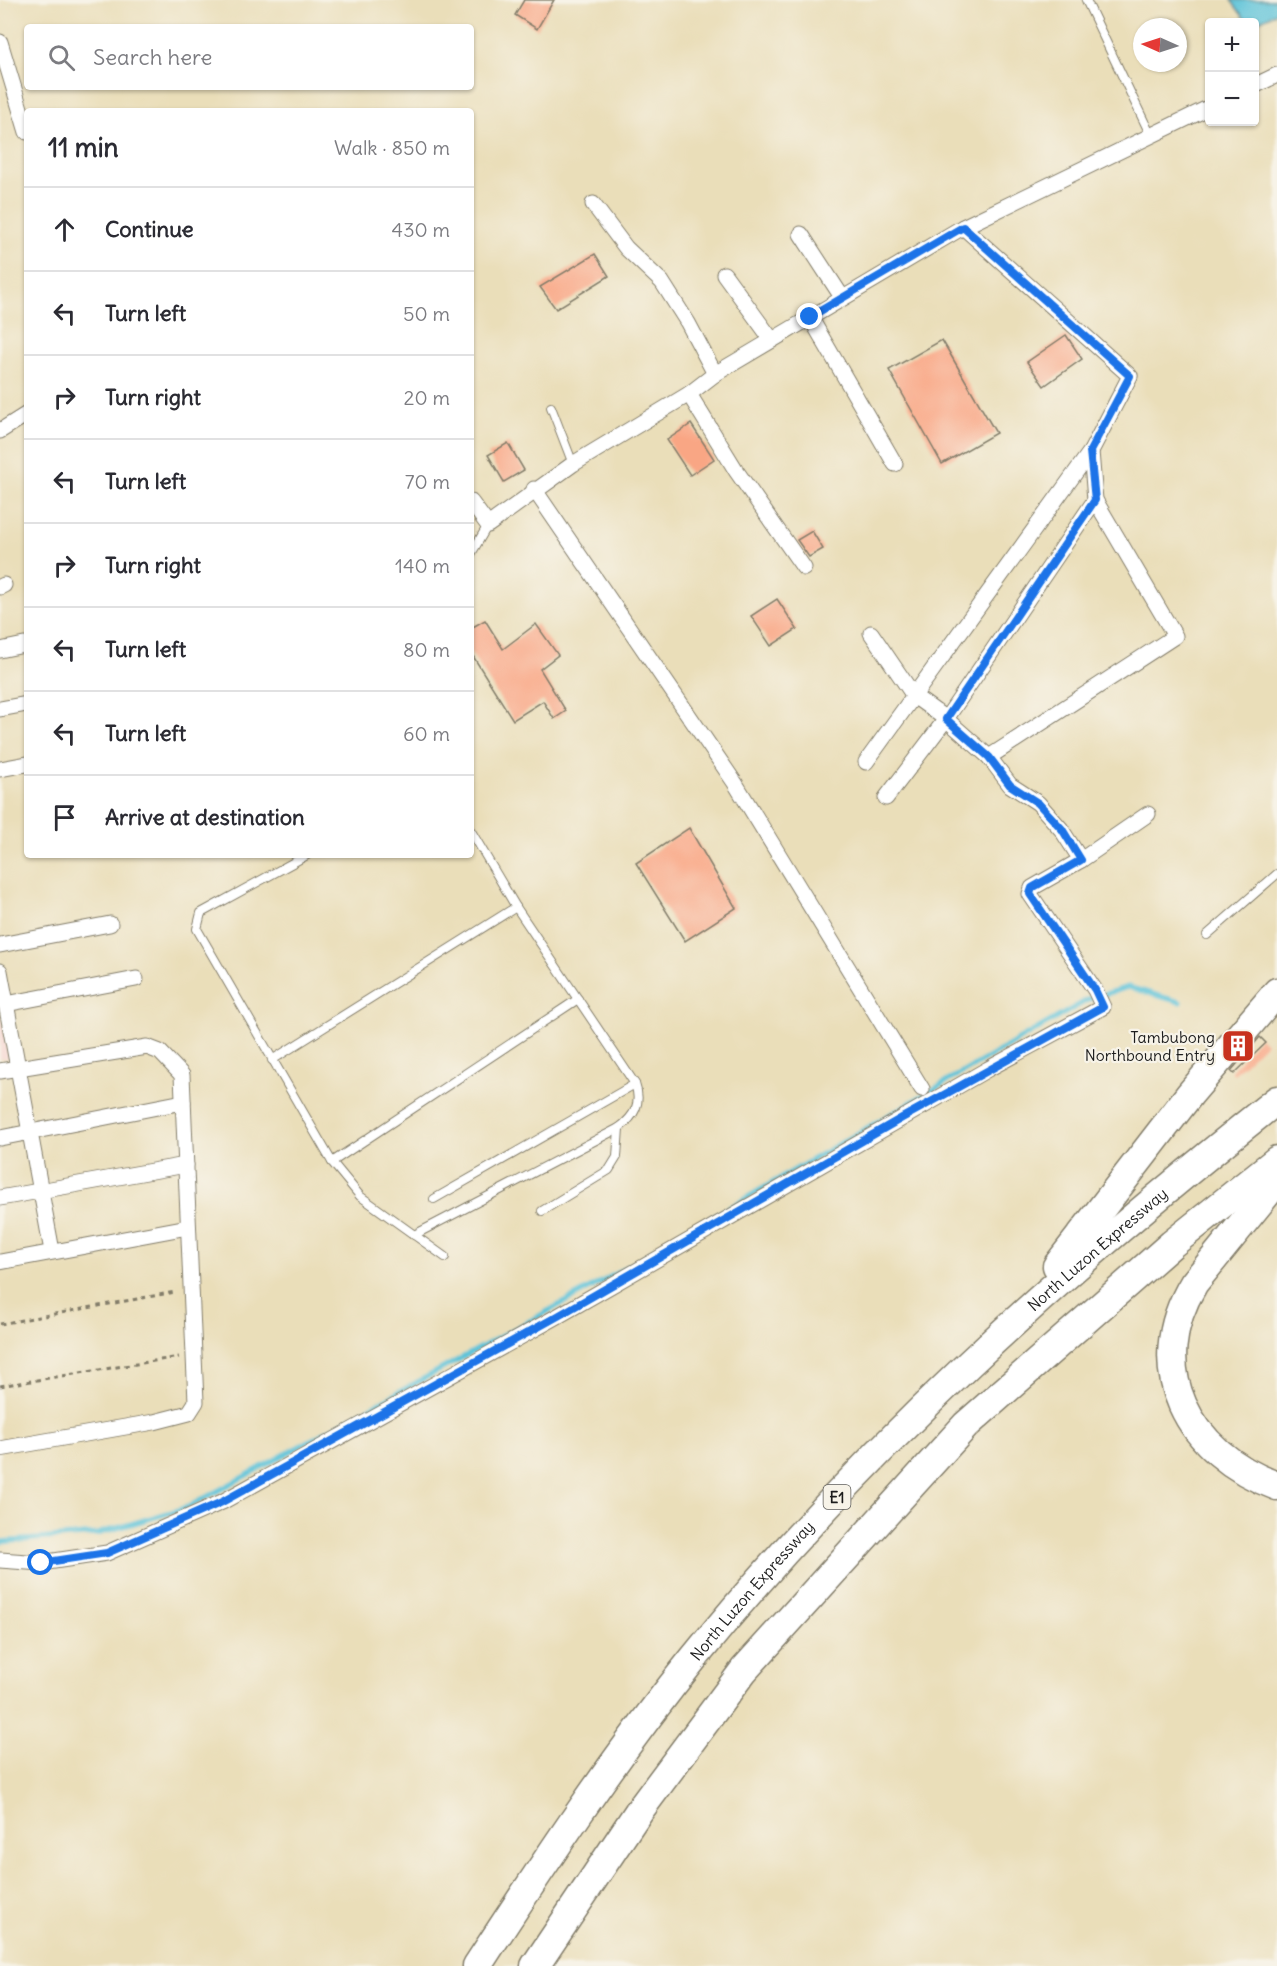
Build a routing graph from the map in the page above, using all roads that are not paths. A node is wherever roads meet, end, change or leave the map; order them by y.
1 (1086, 0) edge
2 (0, 42) edge
3 (1277, 75) edge
4 (1259, 84) edge
5 (1205, 109) edge
6 (24, 122) edge
7 (1151, 136) junction
8 (593, 204) dead end
9 (963, 227) junction
10 (801, 234) dead end
11 (724, 274) dead end
12 (842, 297) junction
13 (810, 317) junction
14 (772, 340) junction
15 (715, 374) junction
16 (689, 394) junction
17 (551, 407) dead end
18 (24, 416) edge
19 (0, 431) edge
20 (1090, 451) junction
21 (573, 464) junction
22 (895, 464) dead end
23 (534, 489) junction
24 (1095, 500) junction
25 (474, 506) edge
26 (488, 525) junction
27 (474, 549) edge
28 (804, 568) dead end
29 (871, 633) dead end
30 (24, 645) dead end
31 (0, 650) edge
32 (914, 696) junction
33 (24, 705) edge
34 (0, 709) edge
35 (946, 719) junction
36 (989, 757) junction
37 (866, 762) dead end
38 (24, 765) edge
39 (0, 769) edge
40 (886, 798) dead end
41 (1148, 814) dead end
42 (474, 836) edge
43 (302, 858) edge
44 (1081, 860) junction
45 (1277, 874) edge
46 (516, 907) junction
47 (110, 924) dead end
48 (1207, 936) dead end
49 (0, 945) edge
50 (0, 971) edge
51 (136, 979) dead end
52 (1277, 992) edge
53 (578, 999) junction
54 (6, 1004) junction
55 (272, 1060) junction
56 (20, 1068) junction
57 (0, 1071) edge
58 (635, 1083) junction
59 (922, 1089) dead end
60 (1277, 1100) edge
61 (183, 1102) junction
62 (619, 1128) junction
63 (31, 1132) junction
64 (0, 1137) edge
65 (1277, 1160) edge
66 (332, 1162) junction
67 (186, 1165) junction
68 (1277, 1181) edge
69 (41, 1191) junction
70 (0, 1198) edge
71 (434, 1199) dead end
72 (542, 1211) dead end
73 (188, 1227) junction
74 (414, 1235) junction
75 (52, 1251) junction
76 (445, 1257) dead end
77 (0, 1262) edge
78 (1011, 1323) junction
79 (0, 1449) edge
80 (1277, 1486) edge
81 (0, 1560) edge
82 (477, 1966) edge
83 (535, 1966) edge

1 - 7 lane
2 - 6 street
3 - 4 street
5 - 7 street
7 - 9 street
8 - 15 street
9 - 12 street
9 - 20 street
10 - 12 street
11 - 14 street
12 - 13 street
13 - 14 street
13 - 22 street
14 - 15 street
15 - 16 street
16 - 21 street
16 - 28 street
17 - 21 lane
18 - 19 street
20 - 24 street
20 - 32 street
21 - 23 street
23 - 26 street
23 - 59 street
24 - 35 street
24 - 36 street
25 - 26 street
26 - 27 lane
29 - 32 street
30 - 31 street
32 - 35 street
32 - 37 street
33 - 34 street
35 - 36 street
35 - 40 street
36 - 44 street
38 - 39 street
41 - 44 street
42 - 46 lane
43 - 55 lane
44 - 81 street
45 - 48 lane
46 - 53 lane
46 - 55 lane
47 - 49 street
50 - 54 street
51 - 54 street
52 - 78 highway
53 - 58 lane
53 - 66 lane
54 - 56 street
55 - 66 lane
56 - 57 street
56 - 61 street
56 - 63 street
58 - 62 lane
58 - 71 lane
60 - 78 highway, North Luzon Expressway / E1
61 - 63 street
61 - 67 street
62 - 72 lane
62 - 74 lane
63 - 64 street
63 - 69 street
65 - 83 highway
66 - 74 lane
67 - 69 street
67 - 73 street
68 - 80 highway
69 - 70 street
69 - 75 street
73 - 75 street
73 - 79 street
74 - 76 lane
75 - 77 street
78 - 82 highway, North Luzon Expressway / E1

